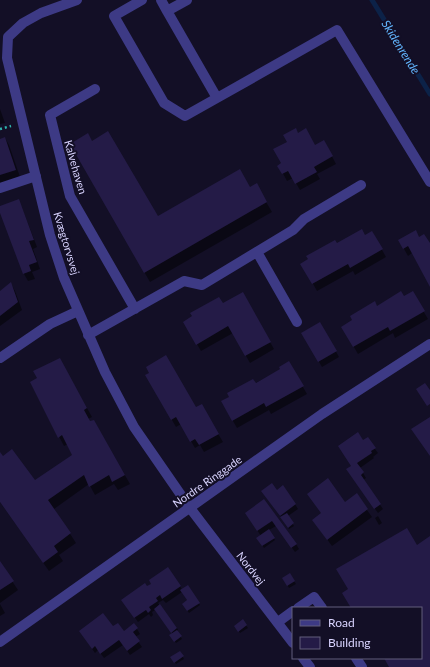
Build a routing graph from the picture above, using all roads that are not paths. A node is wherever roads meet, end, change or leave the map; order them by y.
1 (78, 0) edge
2 (142, 0) edge
3 (161, 0) edge
4 (186, 0) edge
5 (131, 3) edge
6 (167, 11) junction
7 (95, 89) dead end
8 (217, 98) junction
9 (36, 176) junction
10 (430, 182) edge
11 (361, 185) dead end
12 (0, 188) edge
13 (257, 252) junction
14 (135, 309) junction
15 (78, 311) junction
16 (297, 322) dead end
17 (88, 335) junction
18 (430, 344) edge
19 (0, 358) edge
20 (190, 508) junction
21 (299, 607) edge
22 (321, 607) edge
23 (292, 612) edge
24 (278, 622) junction
25 (0, 642) edge
26 (292, 642) edge

1 - 9 street, Kvægtorvsvej
2 - 5 street
3 - 6 street
4 - 6 street
5 - 8 street
6 - 8 street
7 - 14 street, Kalvehaven
8 - 10 street
9 - 12 street
9 - 15 street, Kvægtorvsvej
11 - 13 street
13 - 14 street
13 - 16 street
14 - 17 street
15 - 17 street, Kvægtorvsvej
15 - 19 street
17 - 20 street, Kvægtorvsvej
18 - 20 street, Nordre Ringgade
20 - 24 street, Nordvej
20 - 25 street, Nordre Ringgade
21 - 22 street
23 - 24 street
24 - 26 street, Nordvej

